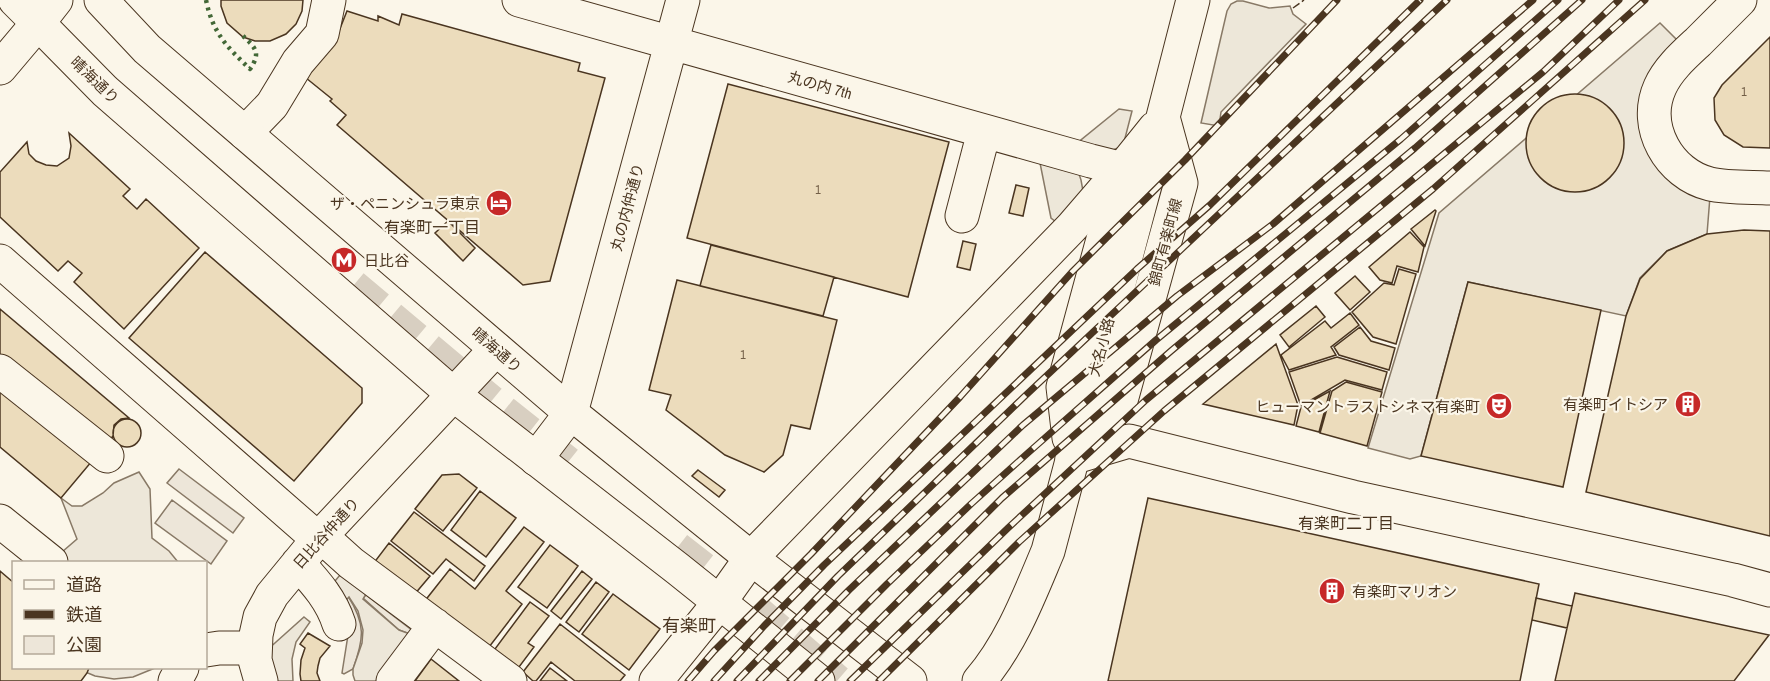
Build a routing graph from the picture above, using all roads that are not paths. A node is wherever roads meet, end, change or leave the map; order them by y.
1 (101, 0) edge
2 (329, 0) edge
3 (519, 0) edge
4 (683, 0) edge
5 (1193, 0) edge
6 (1740, 0) edge
7 (36, 8) edge
8 (672, 42) junction
9 (0, 68) edge
10 (1163, 117) junction
11 (986, 132) junction
12 (245, 133) junction
13 (1134, 172) junction
14 (1770, 188) edge
15 (962, 216) dead end
16 (0, 261) edge
17 (496, 349) junction
18 (0, 371) edge
19 (454, 395) junction
20 (53, 400) dead end
21 (0, 403) edge
22 (571, 413) junction
23 (107, 456) dead end
24 (1072, 458) junction
25 (536, 459) junction
26 (0, 521) edge
27 (312, 546) junction
28 (752, 558) junction
29 (50, 561) edge
30 (1770, 590) edge
31 (719, 603) junction
32 (339, 624) dead end
33 (435, 625) junction
34 (255, 648) junction
35 (207, 655) edge
36 (261, 681) edge
37 (393, 681) edge
38 (510, 681) edge
39 (656, 681) edge
40 (818, 681) edge
41 (909, 681) edge
42 (979, 681) edge

1 - 12 street, 晴海通り
2 - 12 street
3 - 8 street, 丸の内 7th
4 - 8 street, 丸の内仲通り
5 - 10 street, 大名小路
6 - 14 street
7 - 9 street
7 - 19 street, 晴海通り
8 - 11 street, 丸の内 7th
8 - 22 street, 丸の内仲通り
10 - 13 street, 大名小路
10 - 24 street, 錦町有楽町線
11 - 13 street, 丸の内 7th
11 - 15 street
12 - 17 street, 晴海通り
13 - 24 street, 大名小路
13 - 28 street
16 - 27 street
17 - 19 street, 日比谷仲通り
17 - 22 street, 晴海通り
18 - 23 street
19 - 25 street, 晴海通り
19 - 27 street, 日比谷仲通り
20 - 21 street
22 - 25 street
22 - 28 street, 晴海通り
24 - 30 street
24 - 42 street, 大名小路
25 - 31 street, 晴海通り
26 - 29 street
27 - 32 street
27 - 33 street
27 - 34 street, 日比谷仲通り
28 - 31 street
28 - 41 street, 晴海通り
31 - 39 street
31 - 40 street, 晴海通り
33 - 37 street
33 - 38 street
34 - 35 street
34 - 36 street, 日比谷仲通り

